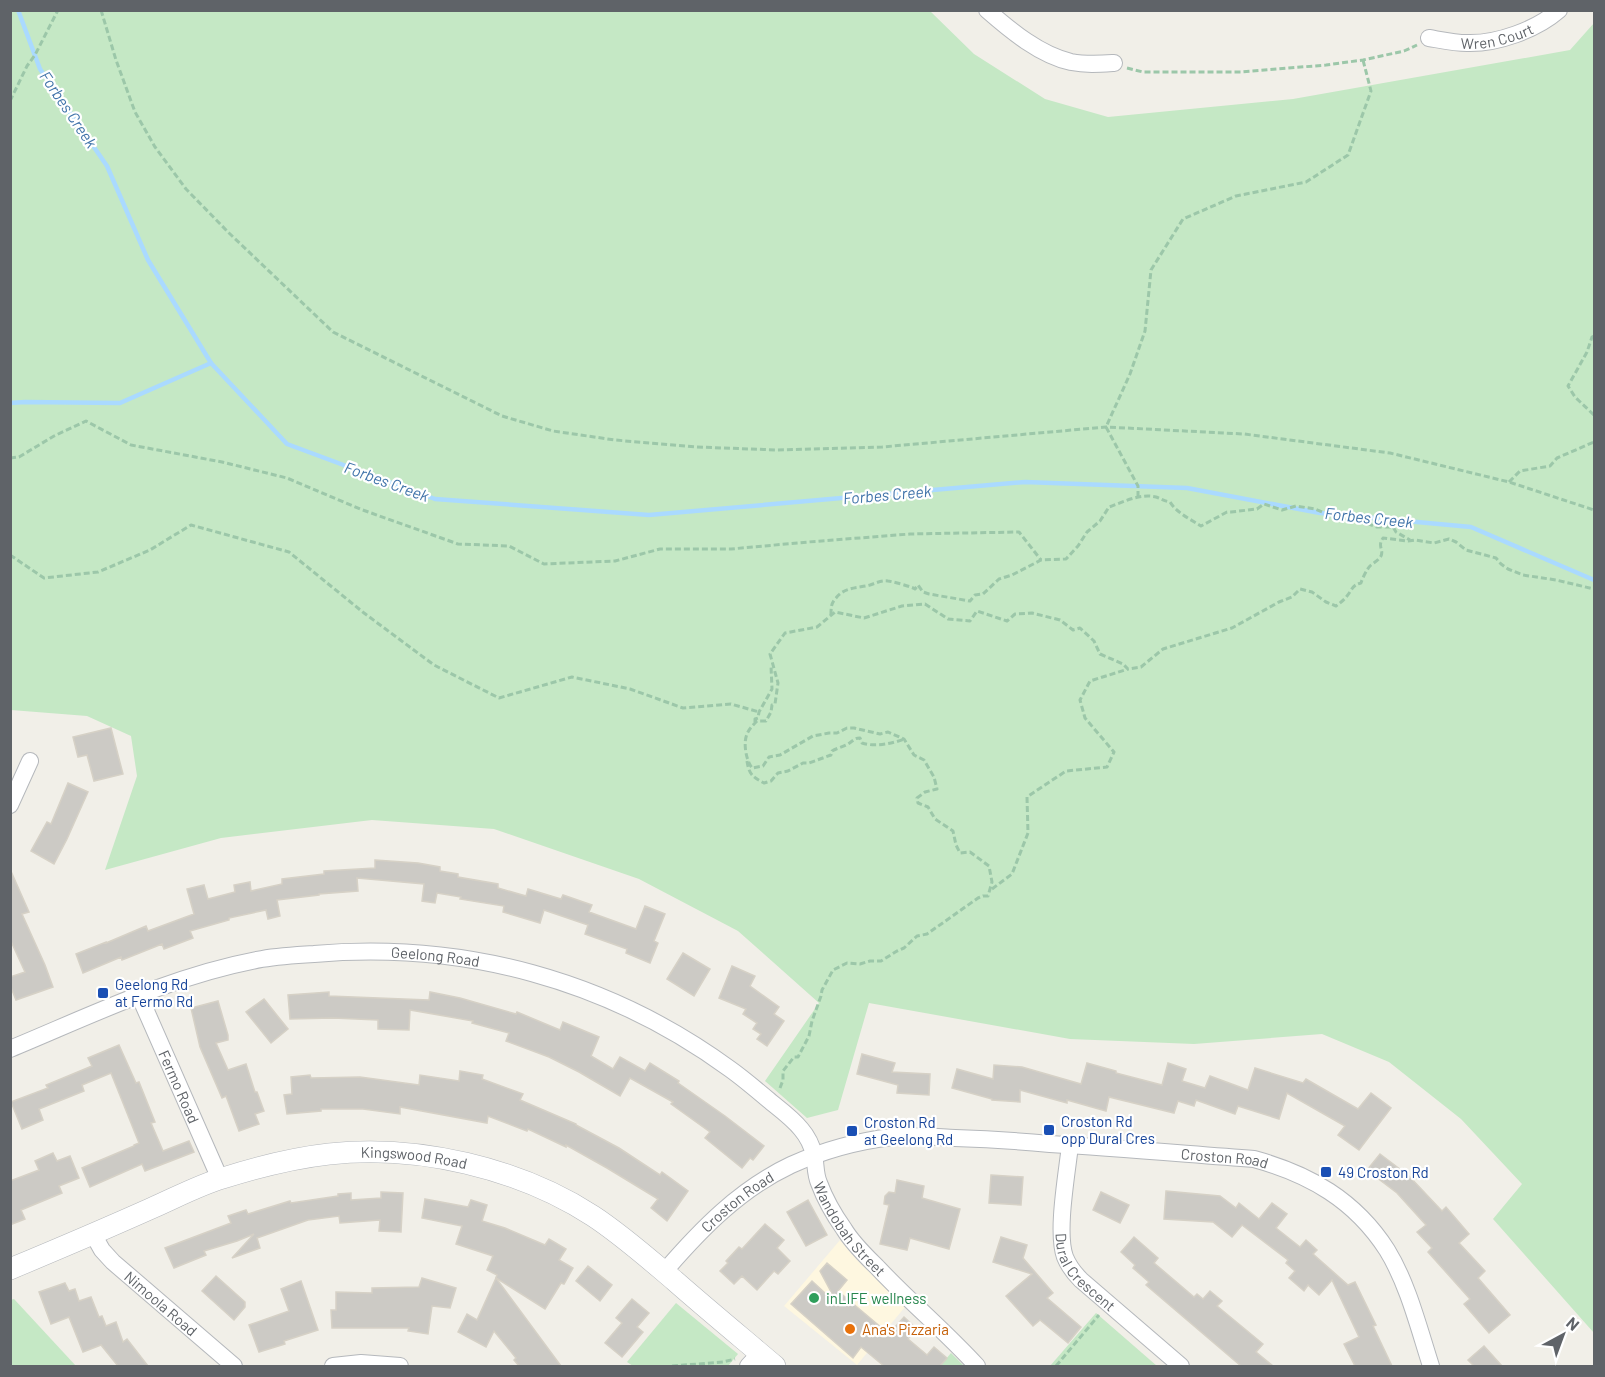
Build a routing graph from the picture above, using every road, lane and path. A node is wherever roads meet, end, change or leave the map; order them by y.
1 (58, 10) edge
2 (101, 10) edge
3 (987, 10) edge
4 (1558, 10) edge
5 (1429, 38) joint
6 (1363, 60) junction
7 (1114, 63) joint
8 (10, 101) edge
9 (1594, 336) edge
10 (1594, 415) edge
11 (1106, 427) junction
12 (1594, 442) edge
13 (10, 458) edge
14 (1509, 482) junction
15 (1138, 497) junction
16 (1594, 510) edge
17 (1415, 540) junction
18 (10, 555) edge
19 (1041, 560) junction
20 (1594, 589) edge
21 (831, 615) junction
22 (770, 654) junction
23 (1128, 669) junction
24 (759, 712) junction
25 (755, 724) junction
26 (904, 739) junction
27 (747, 758) junction
28 (30, 761) dead end
29 (10, 805) edge
30 (992, 889) junction
31 (139, 995) junction
32 (10, 1049) edge
33 (772, 1103) junction
34 (1070, 1145) junction
35 (814, 1156) junction
36 (220, 1179) junction
37 (93, 1234) junction
38 (10, 1269) edge
39 (664, 1272) junction
40 (1108, 1304) junction
41 (761, 1362) edge
42 (234, 1366) edge
43 (333, 1366) edge
44 (400, 1366) edge
45 (672, 1366) edge
46 (978, 1366) edge
47 (1056, 1366) edge
48 (1181, 1366) edge
49 (1431, 1366) edge

1 - 8 path
2 - 11 path
3 - 7 street
4 - 5 street, Wren Court
5 - 6 path
6 - 7 path
6 - 11 path
9 - 10 path
11 - 14 path
11 - 15 path
12 - 14 path
13 - 19 path
14 - 16 path
15 - 17 path
15 - 19 path
17 - 20 path
17 - 23 path
18 - 24 path
19 - 21 path
21 - 22 path
21 - 23 path
22 - 24 path
22 - 25 path
23 - 30 path
24 - 25 path
25 - 27 path
26 - 27 path
26 - 27 path
26 - 30 path
28 - 29 street
30 - 33 path
31 - 32 street, Geelong Road
31 - 33 street, Geelong Road
31 - 36 street, Fermo Road
33 - 35 street, Geelong Road
34 - 35 street, Croston Road
34 - 40 street, Dural Crescent
34 - 49 street, Croston Road
35 - 39 street, Croston Road
35 - 46 street, Wandobah Street
36 - 37 street, Kingswood Road
36 - 39 street, Kingswood Road
37 - 38 street, Kingswood Road
37 - 42 street, Nimoola Road
39 - 41 street, Kingswood Road
40 - 47 path
40 - 48 street, Dural Crescent
41 - 45 path
43 - 44 street

